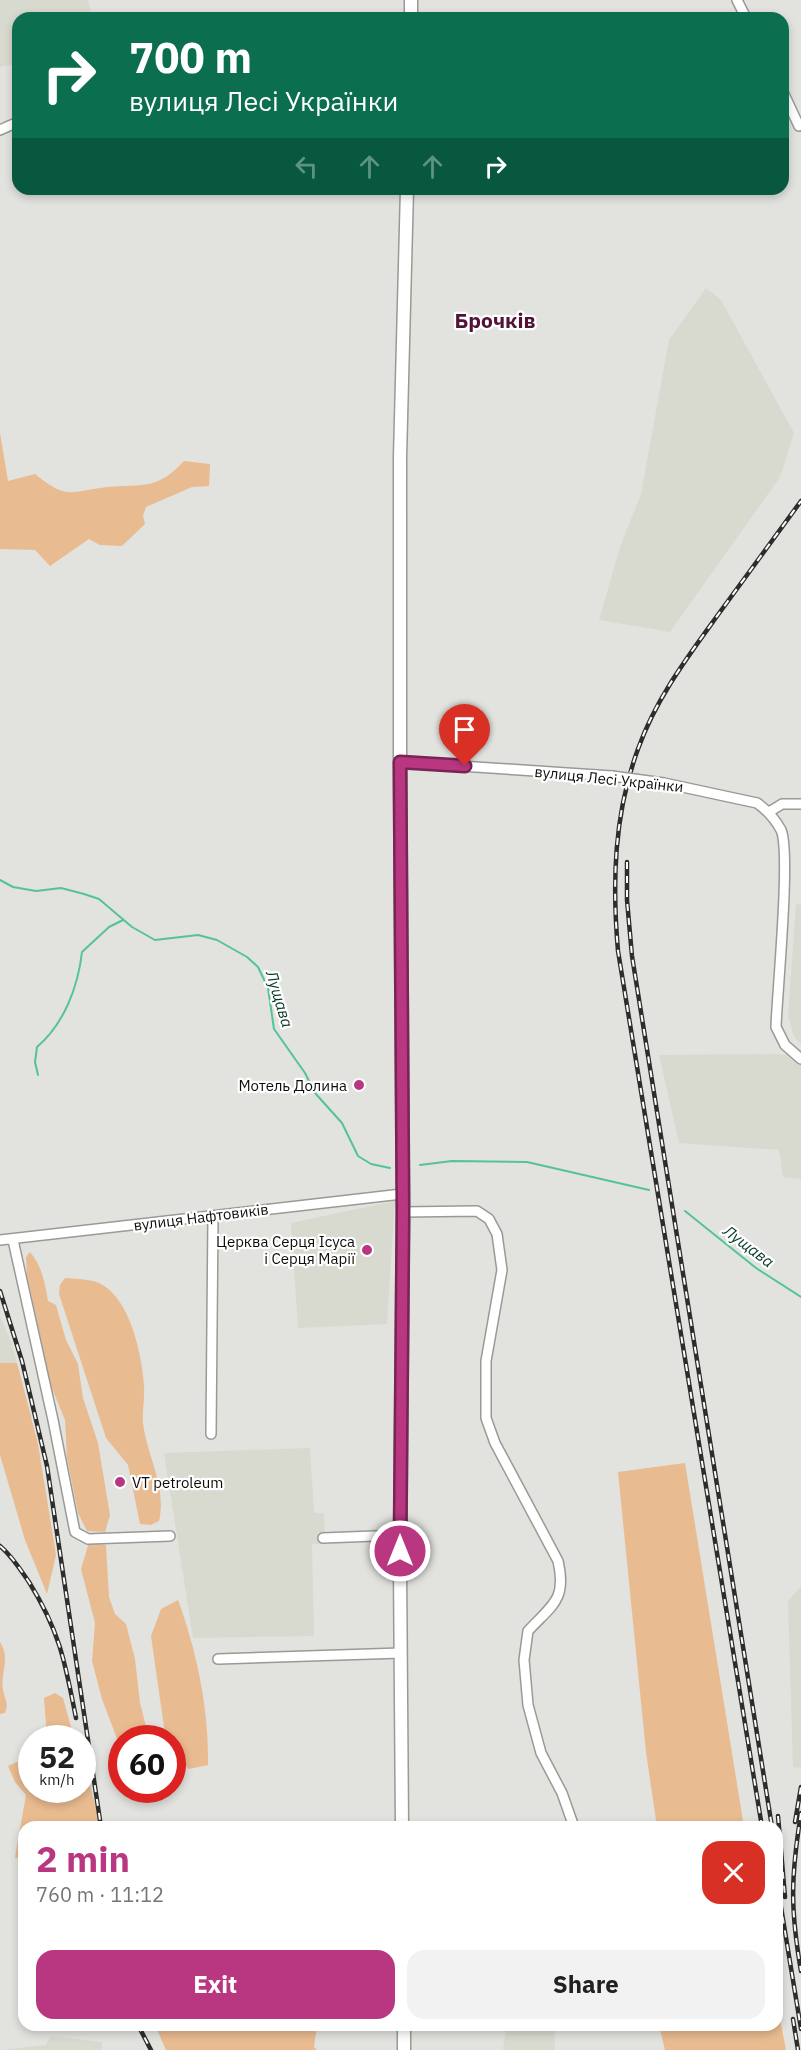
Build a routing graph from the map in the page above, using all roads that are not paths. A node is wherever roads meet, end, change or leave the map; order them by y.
1 (789, 105) edge
2 (799, 126) dead end
3 (407, 195) edge
4 (400, 762) junction
5 (801, 804) edge
6 (769, 812) junction
7 (801, 1059) edge
8 (402, 1194) junction
9 (403, 1212) junction
10 (213, 1216) junction
11 (0, 1240) edge
12 (13, 1240) junction
13 (212, 1434) dead end
14 (170, 1536) dead end
15 (400, 1536) junction
16 (323, 1538) dead end
17 (401, 1653) junction
18 (218, 1659) dead end
19 (402, 1821) edge
20 (572, 1821) edge
21 (404, 2031) edge
22 (404, 2050) edge

1 - 2 street
3 - 4 main road
4 - 6 street, вулиця Лесі Українки, bridge
4 - 8 main road
5 - 6 street
6 - 7 street
8 - 9 main road
8 - 10 street, вулиця Нафтовиків
9 - 15 main road
9 - 20 street
10 - 12 street, вулиця Нафтовиків
10 - 13 street
11 - 12 street, вулиця Нафтовиків
12 - 14 street
15 - 16 street
15 - 17 main road
17 - 18 street
17 - 19 main road
21 - 22 main road

